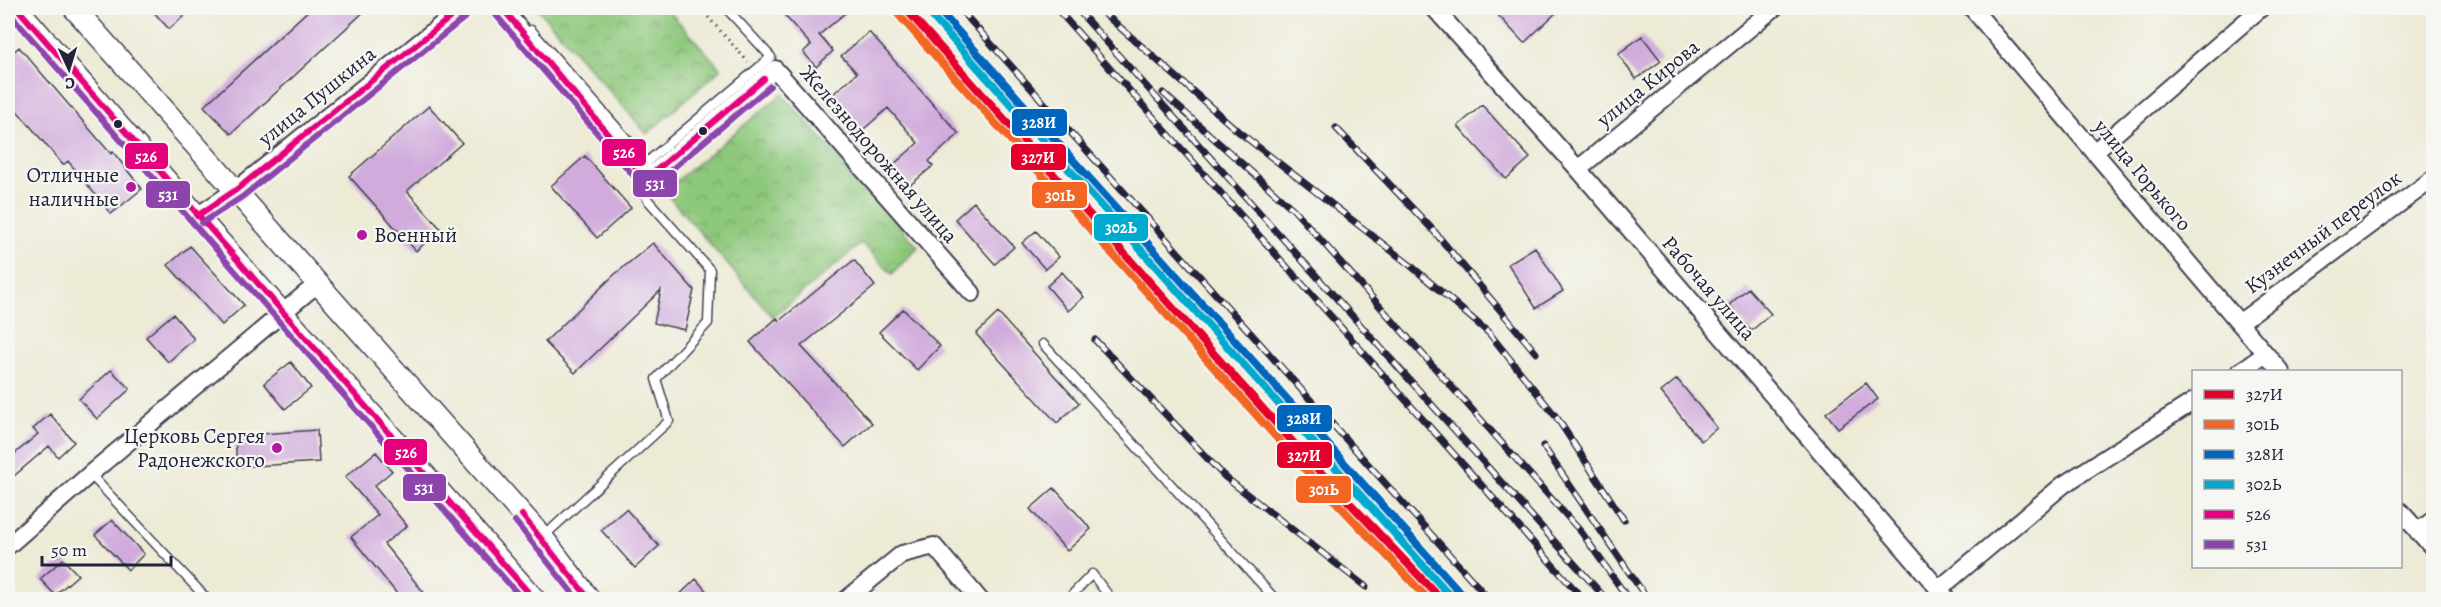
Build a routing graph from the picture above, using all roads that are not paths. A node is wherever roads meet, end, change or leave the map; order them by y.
1 (17, 8) edge
2 (74, 8) edge
3 (462, 8) edge
4 (502, 8) edge
5 (511, 8) edge
6 (726, 8) edge
7 (1434, 8) edge
8 (1774, 8) edge
9 (1972, 8) edge
10 (2261, 8) edge
11 (2094, 152) junction
12 (647, 162) junction
13 (1578, 169) junction
14 (2433, 178) edge
15 (646, 179) junction
16 (236, 190) junction
17 (197, 216) junction
18 (317, 284) junction
19 (972, 293) dead end
20 (282, 313) junction
21 (2239, 323) junction
22 (1043, 344) dead end
23 (2266, 354) junction
24 (2242, 370) edge
25 (2279, 370) edge
26 (2192, 402) edge
27 (90, 474) junction
28 (2402, 513) edge
29 (2433, 519) edge
30 (2418, 532) junction
31 (543, 538) junction
32 (8, 546) edge
33 (2433, 549) edge
34 (1944, 595) edge
35 (208, 600) edge
36 (535, 600) edge
37 (590, 600) edge
38 (846, 600) edge
39 (980, 600) edge
40 (1066, 600) edge
41 (1112, 600) edge
42 (1276, 600) edge

1 - 17 street
2 - 16 street
3 - 16 street, улица Пушкина
4 - 15 street
5 - 12 lane
6 - 12 lane
7 - 13 street, Рабочая улица
8 - 13 street, улица Кирова
9 - 11 street, улица Горького
10 - 11 street
11 - 21 street, улица Горького
12 - 15 lane
13 - 34 street, Рабочая улица
14 - 21 street, Кузнечный переулок
15 - 19 street, Железнодорожная улица
15 - 31 lane
16 - 17 street, улица Пушкина
16 - 18 street
17 - 20 street
18 - 20 street
18 - 31 street
20 - 27 street
20 - 36 street
21 - 23 street, улица Горького
22 - 42 lane
23 - 24 street
23 - 25 street, улица Горького
26 - 34 street
27 - 32 street
27 - 35 lane
28 - 30 street
29 - 30 street
30 - 33 street
31 - 37 street
38 - 39 street
40 - 41 lane

